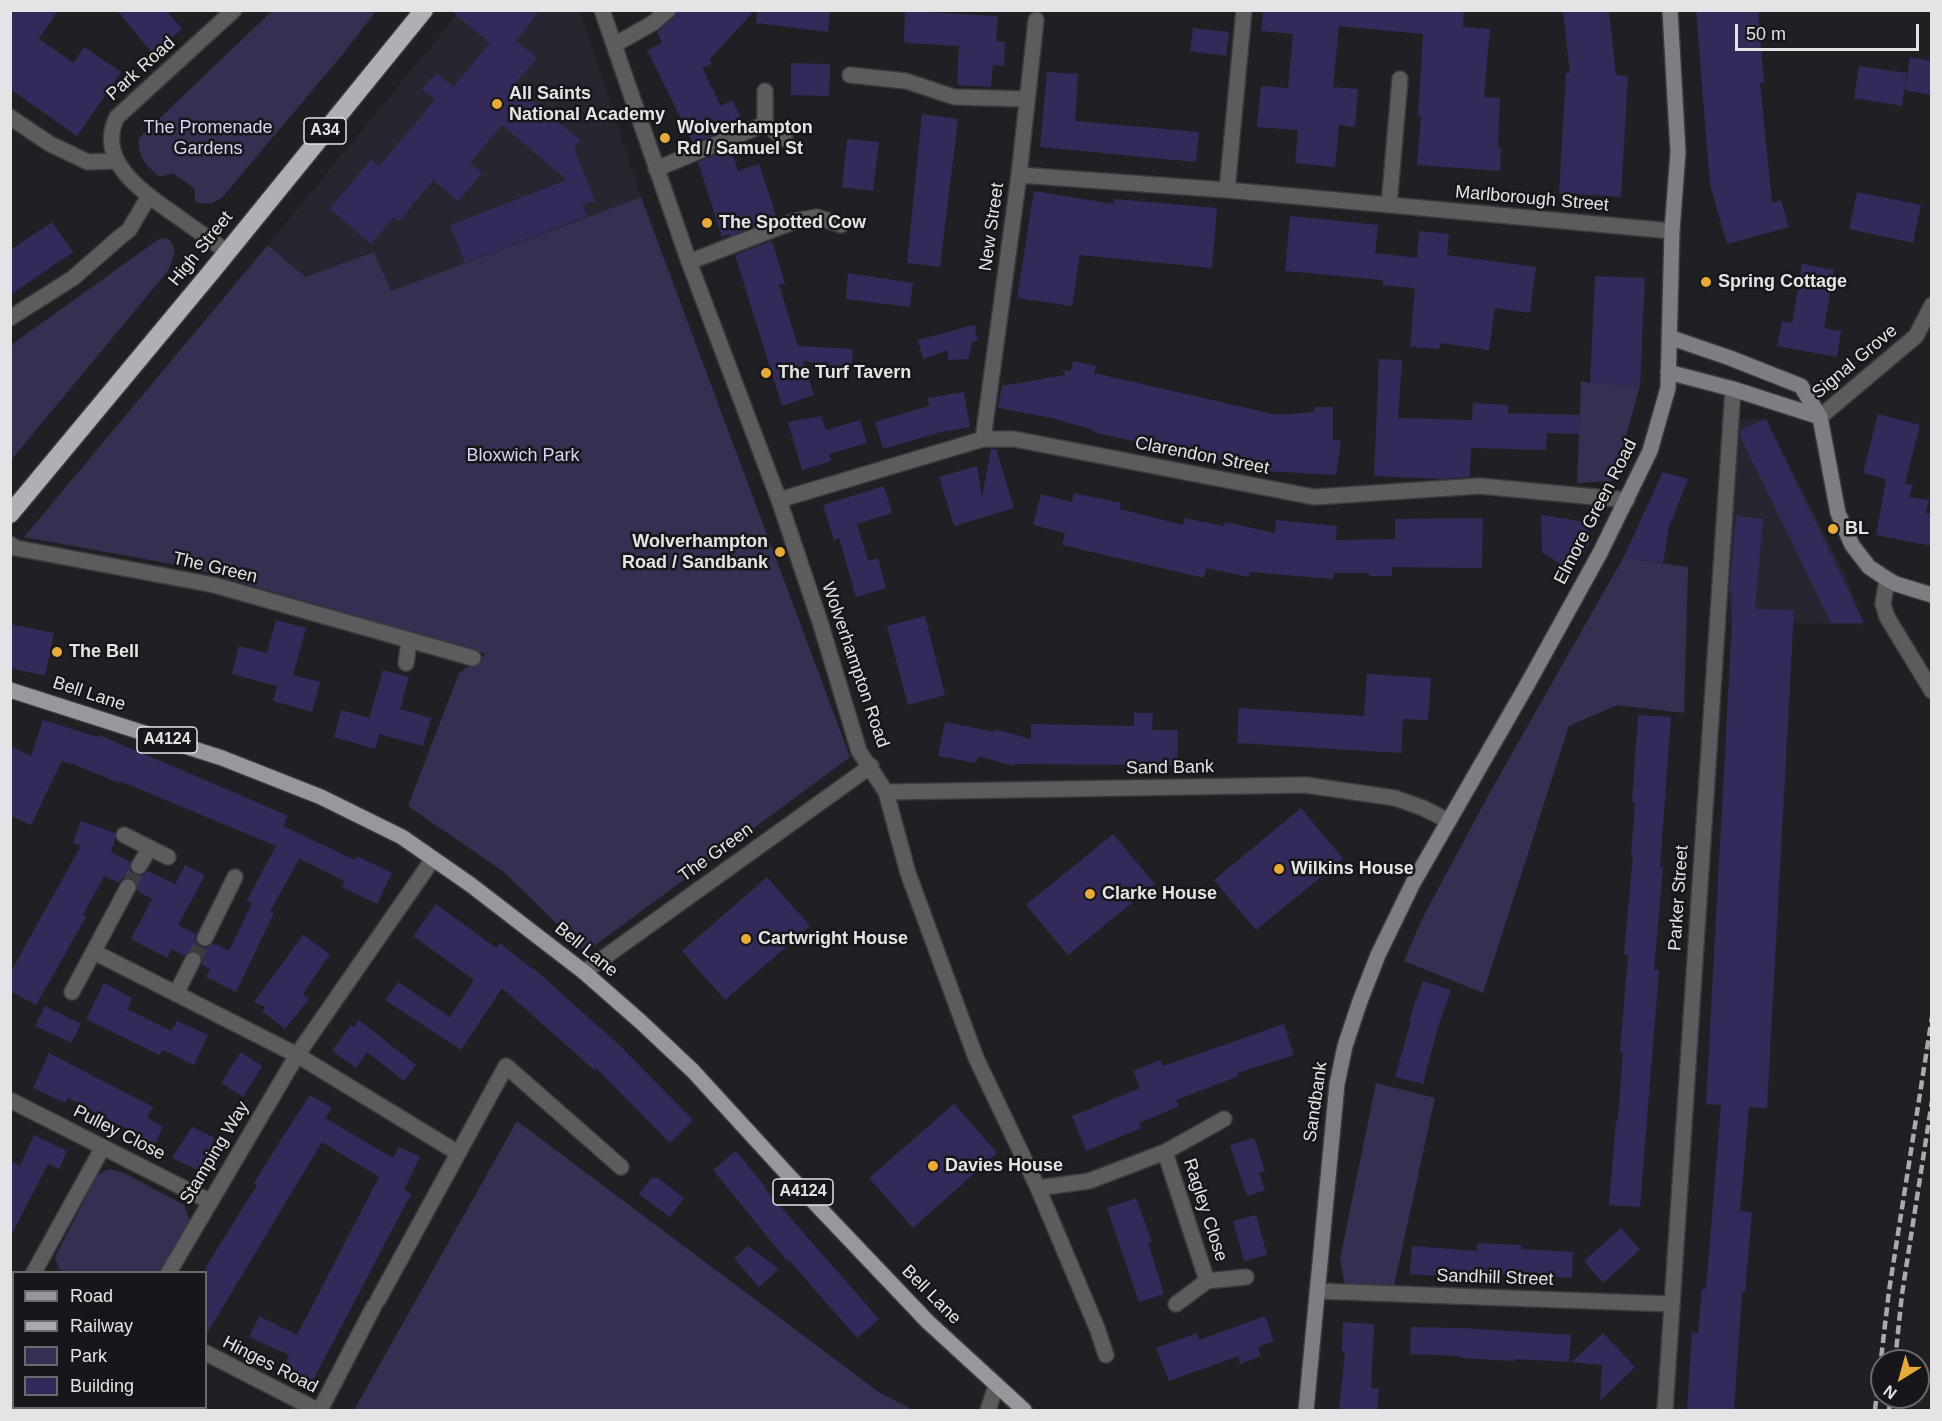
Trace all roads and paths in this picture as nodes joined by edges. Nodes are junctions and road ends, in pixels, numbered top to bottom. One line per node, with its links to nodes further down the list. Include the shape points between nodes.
1 (234, 10): 16 (street, Park Road, via 117,117 112,141)
2 (424, 10): 24 (highway, High Street / A34)
3 (602, 10): 8 (street, Wolverhampton Road)
4 (668, 10): 8 (street)
5 (1244, 10): 19 (street)
6 (1670, 10): 23 (main road, Elmore Green Road, via 1678,152)
7 (1036, 20): 12 (street, New Street)
8 (614, 45): 17 (street, Wolverhampton Road)
9 (850, 75): 12 (street, via 906,81 954,97)
10 (1401, 78): 21 (street)
11 (765, 91): 14 (street)
12 (1026, 99): 18 (street, New Street)
13 (10, 117): 16 (street, via 50,144 88,162)
14 (765, 124): 15 (street); 17 (street)
15 (785, 139)
16 (117, 161): 20 (street, via 129,179)
17 (656, 169): 25 (street, Wolverhampton Road)
18 (1019, 176): 19 (street, Marlborough Street); 32 (street, New Street)
19 (1227, 190): 21 (street, Marlborough Street)
20 (149, 196): 24 (street); 27 (street, via 129,230 73,278)
21 (1389, 205): 23 (street, Marlborough Street)
22 (841, 225): 25 (street, via 817,217 795,221)
23 (1672, 231): 28 (main road, Elmore Green Road)
24 (226, 252): 35 (highway, High Street / A34)
25 (689, 262): 33 (street, Wolverhampton Road)
26 (1932, 305): 31 (street, Signal Grove, via 1916,336)
27 (10, 318)
28 (1669, 337): 29 (main road, Elmore Green Road); 31 (main road, via 1801,386)
29 (1668, 372): 30 (main road); 34 (main road, Elmore Green Road, via 1668,388 1650,451)
30 (1733, 389): 31 (main road); 75 (street, Parker Street)
31 (1820, 417): 37 (main road, via 1838,513 1852,545 1869,567)
32 (983, 439): 33 (street, Clarendon Street); 34 (street, Clarendon Street, via 1014,439 1314,497 1480,486)
33 (779, 500): 44 (street, Wolverhampton Road, via 859,751)
34 (1627, 500): 46 (main road, Elmore Green Road)
35 (10, 514)
36 (10, 544): 39 (street, The Green, via 214,585)
37 (1887, 579): 38 (main road); 43 (street, via 1883,604 1887,617)
38 (1932, 595)
39 (409, 641): 40 (street, The Green); 41 (street)
40 (473, 658)
41 (406, 663)
42 (10, 690): 50 (main road, Bell Lane / A4124, via 222,758 321,797 402,837)
43 (1932, 691)
44 (871, 766): 45 (street, Wolverhampton Road); 57 (street, The Green)
45 (886, 792): 46 (street, Sand Bank, via 1306,785 1395,798); 67 (street, Wolverhampton Road, via 908,873 976,1058)
46 (1449, 821): 73 (main road, Sandbank, via 1378,954 1345,1046 1335,1094)
47 (124, 835): 48 (street)
48 (150, 848): 49 (street); 51 (street)
49 (168, 857)
50 (433, 859): 57 (main road, Bell Lane / A4124); 60 (street, Stamping Way)
51 (139, 866)
52 (235, 877): 54 (street)
53 (128, 887): 55 (street)
54 (205, 938)
55 (94, 952): 58 (street); 59 (street)
56 (193, 960): 59 (street)
57 (584, 972): 78 (main road, Bell Lane / A4124, via 693,1071 928,1322)
58 (72, 992)
59 (176, 994): 60 (street)
60 (297, 1055): 65 (street); 68 (street, Stamping Way)
61 (10, 1100): 63 (street, Pulley Close)
62 (1224, 1119): 64 (street, Ragley Close)
63 (104, 1147): 68 (street, Pulley Close); 69 (street)
64 (1165, 1152): 67 (street, Ragley Close, via 1089,1181); 72 (street, Ragley Close)
65 (458, 1153): 66 (street, via 506,1066); 79 (street, Hinges Road)
66 (621, 1167)
67 (1038, 1188): 77 (street, Wolverhampton Road)
68 (209, 1201): 70 (street, Stamping Way)
69 (36, 1271)
70 (170, 1271)
71 (1246, 1277): 72 (street, Ragley Close)
72 (1207, 1281): 74 (street, Ragley Close)
73 (1317, 1291): 75 (street, Sandhill Street); 82 (main road, Sandbank)
74 (1176, 1304)
75 (1672, 1304): 83 (street, Parker Street)
76 (207, 1354): 79 (street, Hinges Road)
77 (1106, 1354)
78 (996, 1386): 80 (street); 81 (main road, Bell Lane / A4124)
79 (318, 1410)
80 (988, 1410)
81 (1024, 1410)
82 (1306, 1410)
83 (1665, 1410)

